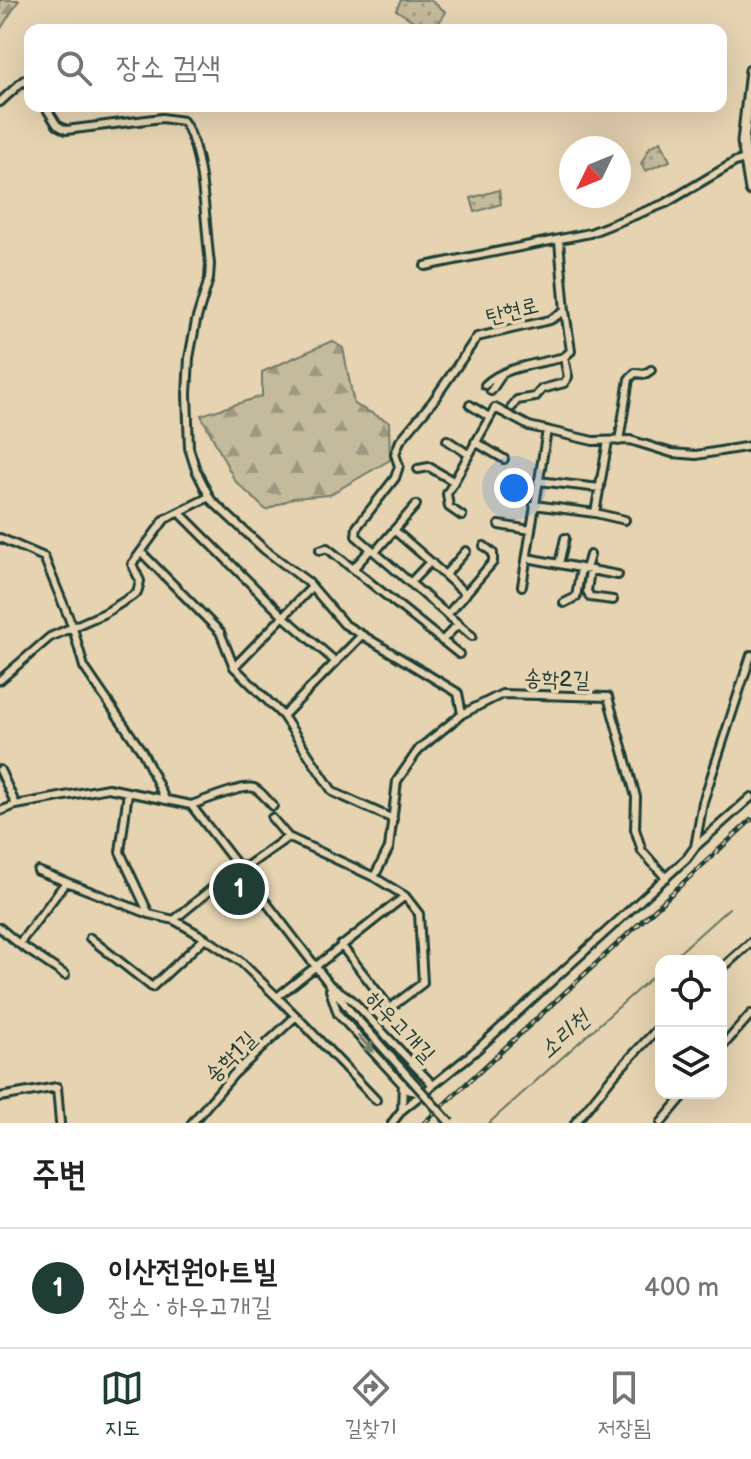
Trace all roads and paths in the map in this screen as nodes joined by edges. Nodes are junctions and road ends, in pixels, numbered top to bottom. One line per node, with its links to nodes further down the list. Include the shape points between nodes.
1 (751, 70): 5 (main road)
2 (24, 80): 3 (street)
3 (0, 102)
4 (49, 112): 28 (street, via 66,130 162,118 183,121 191,131 210,264 189,358 189,448)
5 (745, 159): 6 (main road); 7 (street, via 666,203)
6 (751, 190)
7 (559, 241): 8 (street); 9 (street, 탄현로)
8 (425, 266)
9 (565, 311): 10 (street, via 571,351); 42 (street, 탄현로, via 550,320 477,337 400,441 395,478 357,527 356,536)
10 (564, 357): 12 (street, via 492,377); 14 (street, via 564,383 517,400)
11 (651, 370): 19 (street, via 629,379)
12 (488, 388)
13 (470, 405): 15 (street)
14 (512, 407)
15 (489, 417): 16 (street, via 495,408); 20 (street)
16 (547, 430): 18 (street); 26 (street)
17 (447, 440): 22 (street)
18 (608, 441): 19 (street); 27 (street)
19 (619, 441): 21 (street, via 696,455)
20 (475, 442): 22 (street); 23 (street)
21 (751, 446)
22 (468, 454): 25 (street)
23 (504, 459)
24 (418, 469): 25 (street, via 429,467)
25 (453, 481): 33 (street, via 449,507)
26 (538, 481): 27 (street); 30 (street)
27 (600, 488): 32 (street)
28 (209, 497): 31 (street); 55 (street)
29 (416, 505): 36 (street)
30 (534, 505): 32 (street); 37 (street)
31 (179, 512): 44 (street, via 165,519); 60 (street)
32 (595, 513): 34 (street)
33 (462, 516)
34 (625, 520)
35 (499, 525): 37 (street)
36 (394, 530): 42 (street); 47 (street)
37 (531, 530): 46 (street)
38 (0, 538): 62 (street, via 44,557)
39 (565, 538): 48 (street)
40 (484, 546): 56 (street, via 493,553 493,562)
41 (320, 550): 49 (street, via 327,548)
42 (373, 551): 49 (street); 53 (street)
43 (466, 551): 51 (street)
44 (141, 552): 62 (street, via 132,564 140,581 137,593); 69 (street, via 220,632)
45 (590, 555): 50 (street)
46 (527, 558): 48 (street); 54 (street)
47 (432, 563): 51 (street); 53 (street)
48 (559, 564): 50 (street)
49 (353, 569): 65 (street)
50 (586, 569): 52 (street); 57 (street, via 590,597); 58 (street, via 576,597)
51 (445, 575): 56 (street)
52 (618, 575)
53 (410, 583): 59 (street)
54 (522, 586)
55 (312, 587): 60 (street); 63 (street, via 334,615)
56 (466, 594): 59 (street)
57 (613, 600)
58 (564, 603)
59 (447, 615): 61 (street)
60 (283, 616): 68 (street); 69 (street)
61 (458, 624): 64 (street); 65 (street)
62 (73, 628): 70 (street, via 50,637); 76 (street, via 84,667 143,753)
63 (361, 636): 68 (street); 71 (street, via 458,693)
64 (472, 636)
65 (442, 641): 66 (street)
66 (459, 654)
67 (751, 655): 84 (street, via 703,802)
68 (336, 662): 72 (street)
69 (234, 667): 72 (street)
70 (0, 680)
71 (462, 714): 82 (street, 송학2길, via 419,749 397,781); 88 (street, 송학2길, via 502,694 608,697 636,797 638,840)
72 (283, 716): 82 (street, via 333,792)
73 (0, 770): 77 (street)
74 (128, 792): 76 (street); 77 (street, via 108,788); 91 (street, via 120,852)
75 (751, 797): 84 (street)
76 (166, 799): 78 (street)
77 (16, 805): 80 (street)
78 (191, 805): 79 (street, via 253,787); 85 (street, 하우고개길)
79 (273, 806)
80 (0, 811)
81 (272, 818): 83 (street)
82 (393, 819): 87 (street, 송학2길, via 389,848)
83 (288, 837): 85 (street); 87 (street)
84 (695, 847): 88 (street)
85 (241, 867): 92 (street); 101 (street, 하우고개길)
86 (38, 871): 89 (street)
87 (374, 877): 90 (street)
88 (666, 878): 110 (street)
89 (66, 882): 91 (street); 96 (street)
90 (405, 896): 97 (street); 97 (street, via 419,914 423,983 390,1008)
91 (149, 914): 92 (street)
92 (174, 920): 95 (street)
93 (0, 928): 96 (street)
94 (90, 938): 95 (street, via 152,987)
95 (205, 938): 104 (street, via 240,961)
96 (19, 944): 102 (street)
97 (341, 945): 101 (street)
98 (748, 945): 99 (street); 100 (street)
99 (751, 955)
100 (727, 964)
101 (314, 967): 103 (street, 하우고개길); 104 (street)
102 (65, 975)
103 (327, 983): 109 (street, 하우고개길, one-way to 109, via 338,1014); 110 (street, 하우고개길, via 352,1000); 119 (street, 하우고개길, bridge)
104 (277, 997): 106 (street)
105 (751, 1014): 108 (street)
106 (296, 1016): 114 (street); 117 (street, 송학1길, via 234,1074)
107 (659, 1027): 120 (street)
108 (727, 1041)
109 (403, 1083): 111 (street, 하우고개길); 115 (street)
110 (432, 1084): 111 (street, 하우고개길)
111 (420, 1093): 115 (street)
112 (0, 1097): 116 (street, via 57,1087)
113 (681, 1099): 121 (street)
114 (376, 1100)
115 (402, 1110): 118 (street)
116 (60, 1123)
117 (192, 1123)
118 (392, 1123)
119 (450, 1123)
120 (575, 1123)
121 (661, 1123)

